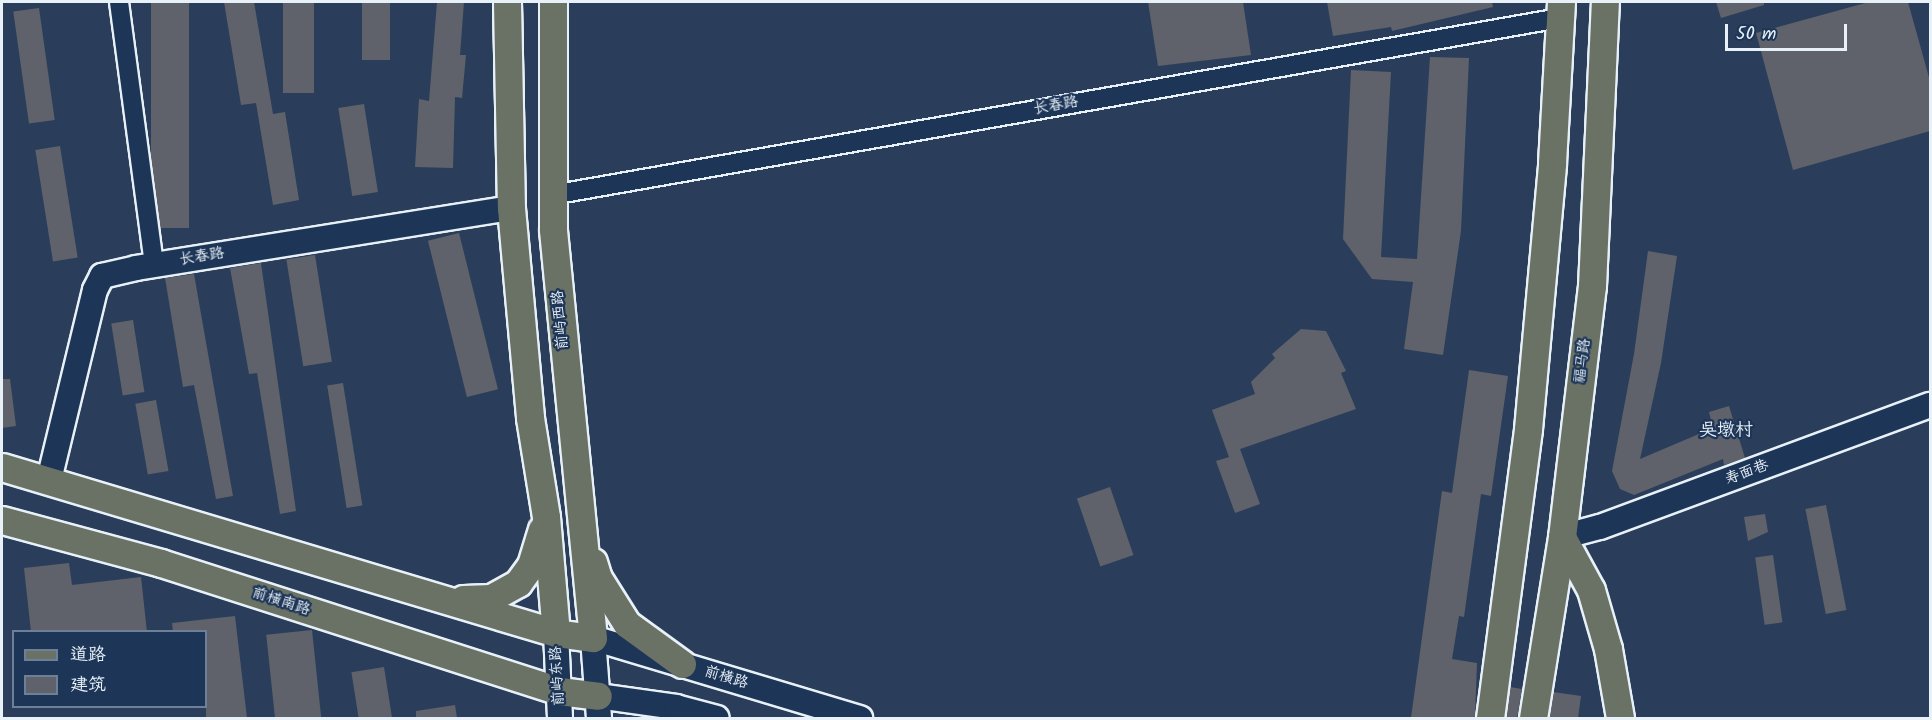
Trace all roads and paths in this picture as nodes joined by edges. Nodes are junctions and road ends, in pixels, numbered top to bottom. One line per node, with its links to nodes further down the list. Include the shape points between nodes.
1 (119, 2): 8 (street)
2 (507, 2): 7 (main road)
3 (553, 2): 6 (main road, 前屿西路)
4 (1605, 2): 15 (main road, 福马路, via 1592,286)
5 (1560, 10): 6 (street, 长春路); 25 (main road, via 1552,163 1528,429)
6 (552, 195): 11 (main road, 前屿西路)
7 (511, 208): 8 (street, 长春路); 13 (main road, via 530,418)
8 (154, 265): 12 (street, 长春路, via 109,273 98,282)
9 (1930, 405): 15 (street, 寿面巷, via 1600,527)
10 (2, 467): 12 (main road)
11 (574, 467): 18 (main road, 前屿西路); 19 (main road, via 598,578 627,624)
12 (49, 480): 16 (main road)
13 (546, 518): 16 (main road, via 531,565 509,590 491,598); 17 (main road)
14 (2, 520): 20 (main road, 前横南路, via 161,563)
15 (1562, 537): 26 (main road, 福马路); 27 (main road, via 1591,590 1608,649)
16 (444, 598): 17 (main road)
17 (556, 633): 18 (main road); 20 (street, 前屿东路)
18 (593, 638): 19 (street, 前横路); 21 (street)
19 (682, 664): 24 (street, 前横路)
20 (559, 690): 21 (main road, 前横南路); 22 (street, 前屿东路)
21 (598, 707): 23 (street, via 676,706)
22 (560, 718)
23 (717, 718)
24 (860, 718)
25 (1490, 718)
26 (1533, 718)
27 (1620, 718)

